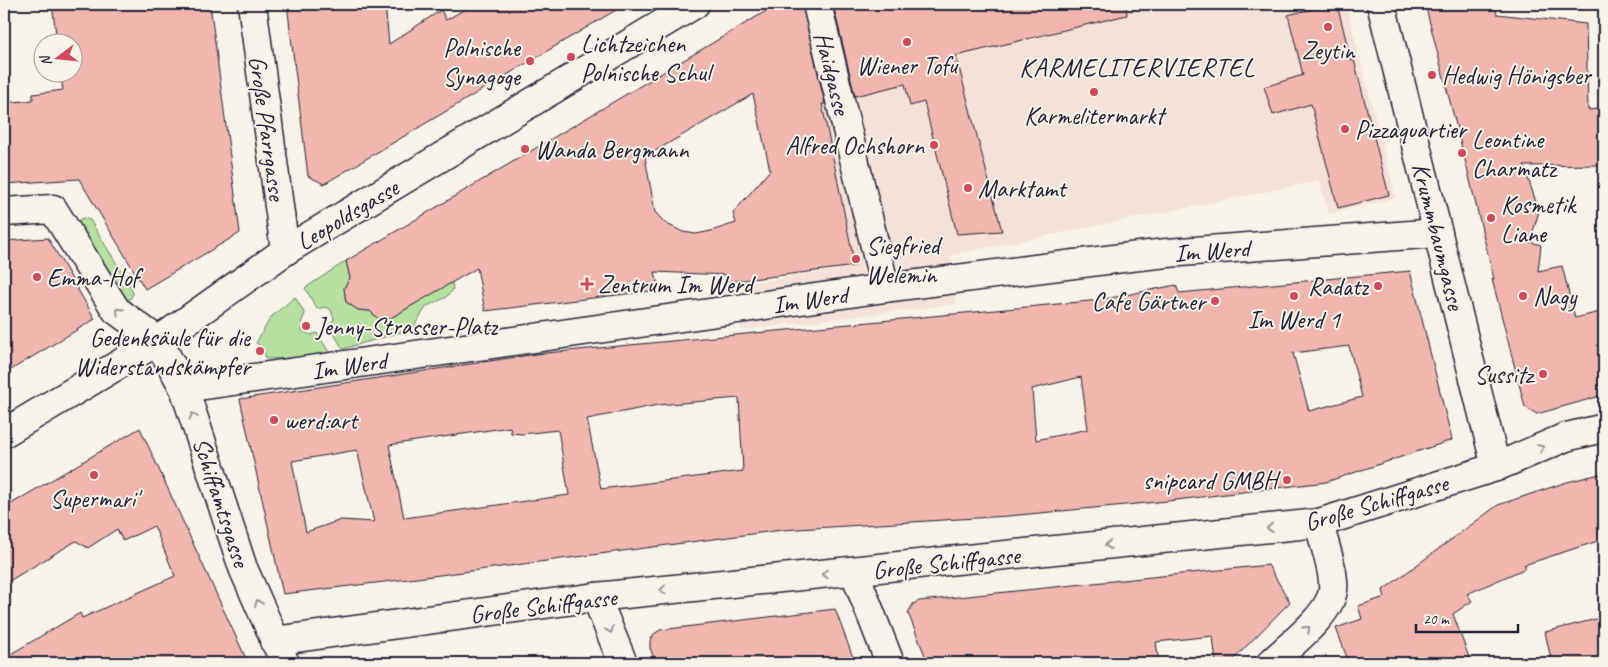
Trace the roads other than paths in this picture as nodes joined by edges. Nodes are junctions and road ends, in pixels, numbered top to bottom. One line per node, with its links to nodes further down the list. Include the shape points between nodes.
1 (252, 4): 7 (street, Große Pfarrgasse)
2 (695, 4): 7 (street, Leopoldsgasse)
3 (817, 4): 8 (street, Haidgasse)
4 (1382, 4): 6 (street, Krummbaumgasse)
5 (4, 212): 9 (street, one-way to 5, via 116,310 53,209)
6 (1438, 233): 8 (street, Im Werd, via 1167,253); 13 (street, Krummbaumgasse)
7 (285, 251): 9 (street, Leopoldsgasse)
8 (885, 288): 10 (street, Im Werd)
9 (158, 341): 10 (street, Schiffamtsgasse); 12 (street, Leopoldsgasse)
10 (184, 388): 17 (street, Schiffamtsgasse, one-way to 10, via 243,568)
11 (1604, 428): 13 (street, Große Schiffgasse, one-way to 11, via 1566,437)
12 (4, 433)
13 (1496, 467): 14 (street, Große Schiffgasse)
14 (1318, 523): 15 (street, Große Schiffgasse, one-way to 15); 20 (street, one-way to 14, via 1315,621 1333,591)
15 (854, 571): 16 (street, Große Schiffgasse, one-way to 16); 19 (street)
16 (596, 597): 17 (street, Große Schiffgasse); 18 (street, one-way to 18)
17 (280, 652)
18 (623, 663)
19 (890, 663)
20 (1271, 663)

